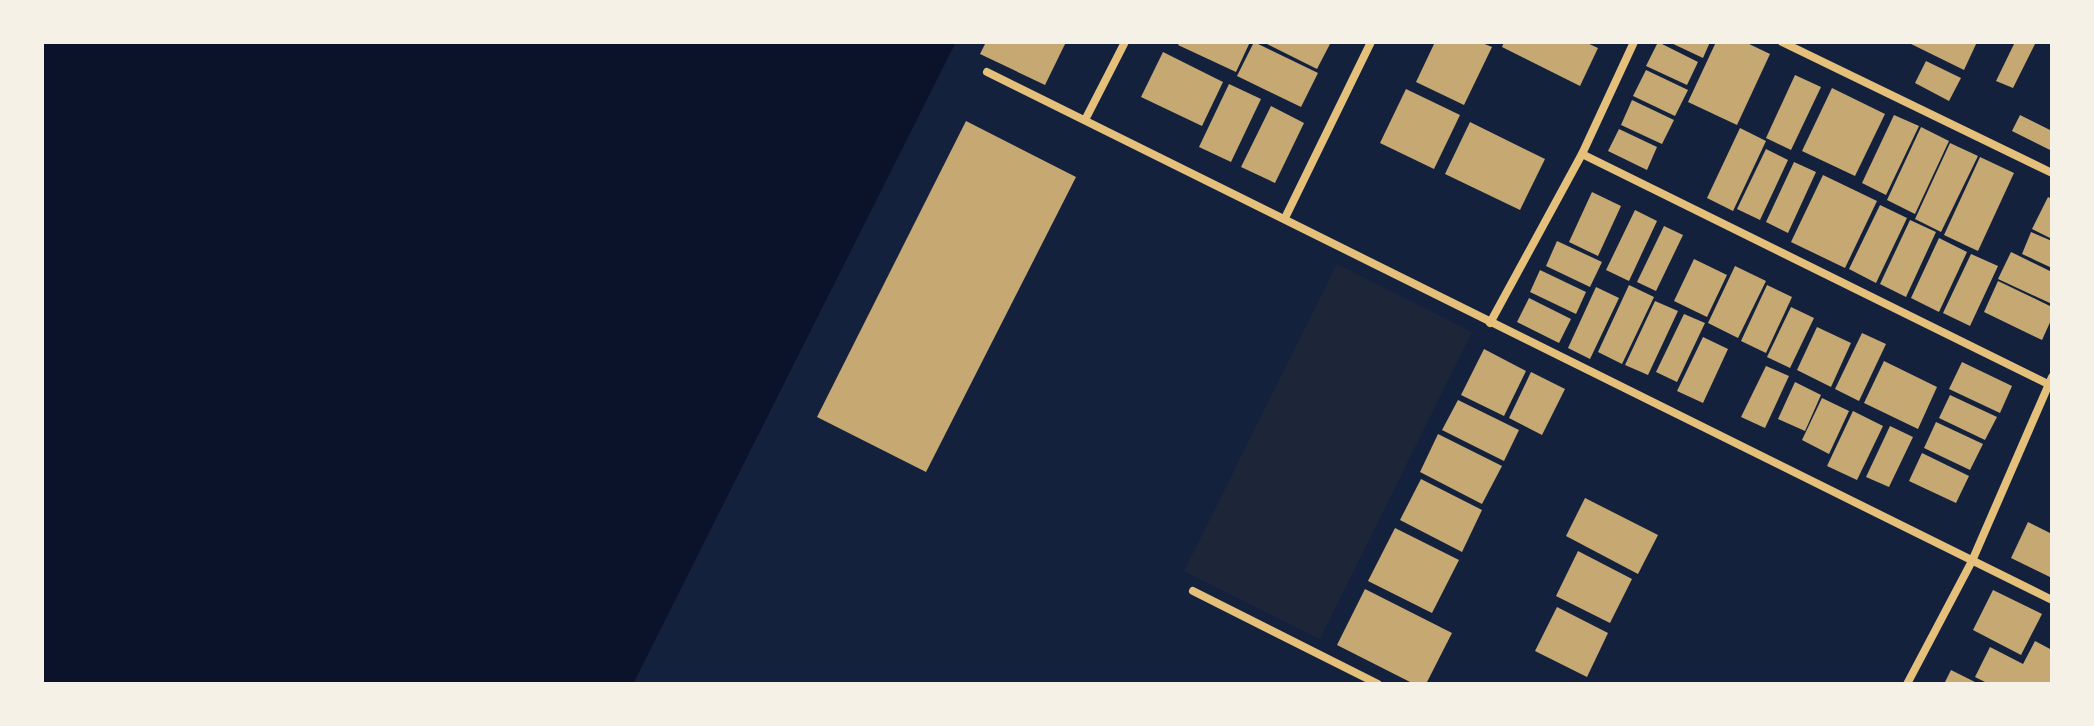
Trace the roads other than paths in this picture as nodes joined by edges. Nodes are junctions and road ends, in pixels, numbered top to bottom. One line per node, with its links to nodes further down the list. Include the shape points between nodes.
1 (1125, 42): 6 (street)
2 (1371, 42): 9 (street)
3 (1634, 42): 7 (street)
4 (1782, 42): 8 (street)
5 (987, 72): 6 (street)
6 (1085, 120): 9 (street)
7 (1582, 154): 10 (street); 11 (street)
8 (2052, 173)
9 (1285, 218): 10 (street)
10 (1490, 323): 12 (street)
11 (2050, 380): 12 (street)
12 (1972, 561): 14 (street); 16 (street)
13 (1193, 591): 15 (street)
14 (2052, 600)
15 (1378, 684)
16 (1907, 684)

